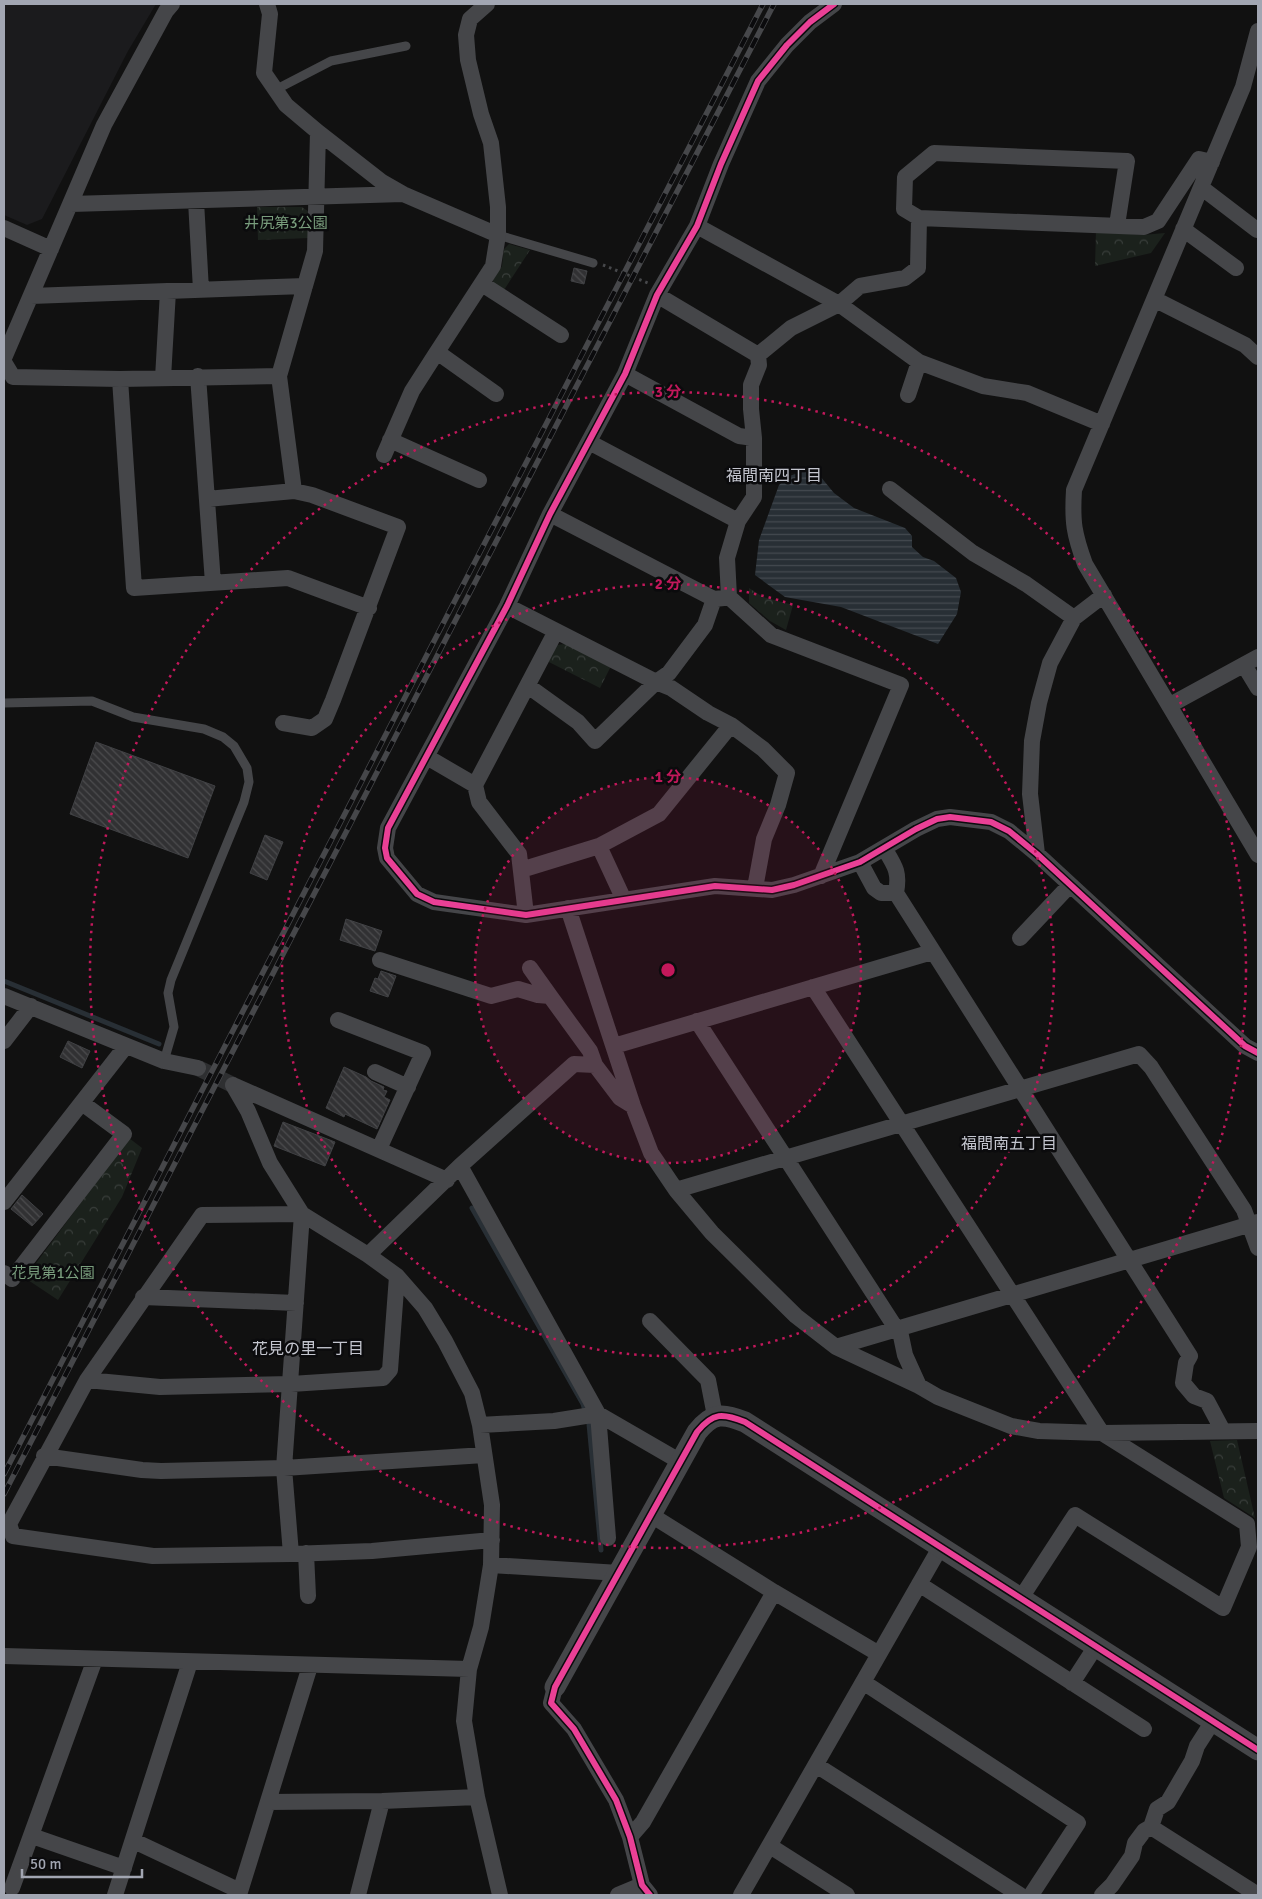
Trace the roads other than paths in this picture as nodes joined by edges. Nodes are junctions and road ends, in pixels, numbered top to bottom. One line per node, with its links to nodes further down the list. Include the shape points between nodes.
1 (172, 4): 14 (street, via 104,125)
2 (267, 4): 7 (street, via 270,14 264,73)
3 (487, 4): 21 (street, via 470,19 466,35 480,114 492,144)
4 (834, 4): 17 (street, via 787,45 758,82)
5 (1258, 38): 9 (street, via 1243,87)
6 (406, 46): 7 (lane, via 331,61)
7 (275, 90): 8 (street, via 286,105)
8 (318, 132): 11 (street, via 382,182); 12 (street)
9 (1212, 162): 10 (street); 16 (street, via 1199,159 1158,221 1144,227)
10 (1202, 188): 19 (street); 20 (street)
11 (403, 194): 12 (street); 21 (street)
12 (316, 197): 13 (street); 26 (street, via 315,251)
13 (196, 201): 14 (street); 27 (street)
14 (71, 204): 22 (street)
15 (919, 218): 16 (street); 16 (street, via 904,209 905,178 934,153 1127,161); 32 (street, via 918,268 905,278 860,286)
16 (1117, 225)
17 (696, 226): 29 (street); 32 (street)
18 (4, 228): 22 (street)
19 (1183, 229): 24 (street); 31 (street)
20 (1257, 230)
21 (498, 235): 23 (lane); 25 (street, via 493,266)
22 (51, 249): 30 (street)
23 (593, 263)
24 (1236, 268)
25 (482, 284): 34 (street); 35 (street)
26 (305, 286): 27 (street); 43 (street)
27 (201, 290): 28 (street)
28 (168, 291): 30 (street); 44 (street)
29 (657, 295): 36 (street); 41 (street)
30 (31, 296): 33 (street)
31 (1154, 299): 37 (street, via 1245,345); 48 (street)
32 (839, 304): 36 (street, via 792,328); 40 (street)
33 (10, 325): 38 (street)
34 (561, 335)
35 (438, 352): 46 (street); 51 (street, via 412,391 387,447)
36 (758, 355): 49 (street, via 759,365 751,385)
37 (1258, 357)
38 (4, 358)
39 (4, 362): 45 (street, via 13,377)
40 (919, 362): 47 (street); 48 (street, via 983,386 1027,393)
41 (625, 374): 49 (street, via 739,436); 50 (street)
42 (198, 376): 43 (street); 44 (street); 54 (street)
43 (279, 376): 53 (street)
44 (163, 378): 45 (street)
45 (120, 379): 57 (street, via 134,588)
46 (496, 394)
47 (908, 395)
48 (1102, 424): 58 (street, via 1074,490 1072,519 1084,564)
49 (754, 438): 56 (street, via 754,497)
50 (589, 442): 55 (street); 56 (street)
51 (479, 480)
52 (890, 489): 62 (street, via 973,553 1026,584)
53 (294, 491): 54 (street); 61 (street, via 398,527)
54 (207, 499): 57 (street)
55 (550, 514): 59 (street); 60 (street)
56 (738, 521): 59 (street, via 727,558)
57 (213, 583): 61 (street, via 288,578)
58 (1104, 595): 62 (street); 69 (street)
59 (722, 598): 65 (street, via 669,673); 80 (street, via 771,635 901,686)
60 (507, 606): 63 (street); 72 (street)
61 (369, 608): 70 (street, via 325,719 312,728)
62 (1074, 618): 76 (street, via 1050,663 1032,740 1030,794)
63 (556, 631): 65 (street); 66 (street)
64 (1251, 661): 67 (street); 69 (street)
65 (656, 682): 66 (street, via 595,741 578,722); 71 (street)
66 (528, 686): 73 (street)
67 (1258, 688)
68 (4, 703): 101 (lane, via 92,701 134,717 204,730 223,737 234,746 247,768 249,782 244,802 171,980 168,993 174,1027)
69 (1170, 705): 77 (street)
70 (283, 724)
71 (731, 725): 74 (street, via 659,814); 82 (street, via 763,749 787,774 764,839)
72 (427, 757): 73 (street); 86 (street, via 388,828 387,858 418,894 434,902)
73 (476, 785): 79 (street, via 479,802 519,854)
74 (599, 846): 79 (street); 84 (street)
75 (884, 848): 76 (street, via 937,819 950,817 992,822 1010,831); 78 (street); 83 (street, via 897,872)
76 (1037, 854): 81 (street)
77 (1258, 855)
78 (860, 862): 80 (street); 83 (street, via 874,888 881,893)
79 (521, 870): 86 (street)
80 (821, 876): 82 (street, via 772,890)
81 (1070, 886): 87 (street); 100 (street, via 1245,1046)
82 (755, 888): 84 (street, via 715,886)
83 (896, 893): 88 (street)
84 (624, 900): 85 (street)
85 (568, 908): 86 (street); 99 (street)
86 (526, 915)
87 (1020, 938)
88 (932, 952): 91 (street); 106 (street)
89 (380, 960): 93 (street, via 491,996 518,989)
90 (530, 968): 93 (street)
91 (813, 987): 96 (street); 109 (street)
92 (4, 996): 94 (street)
93 (550, 996): 102 (street, via 590,1051)
94 (31, 1006): 97 (street); 98 (street)
95 (338, 1020): 105 (street, via 423,1053)
96 (697, 1021): 99 (street); 111 (street)
97 (4, 1041)
98 (126, 1046): 101 (street); 107 (street)
99 (614, 1046): 108 (street)
100 (1258, 1053)
101 (164, 1061): 103 (street)
102 (595, 1065): 108 (street, via 620,1098); 112 (street, via 574,1064)
103 (198, 1068)
104 (376, 1072): 105 (street)
105 (408, 1087): 110 (street)
106 (1020, 1089): 109 (street); 117 (street, via 1139,1054 1151,1067); 120 (street)
107 (82, 1102): 115 (street); 121 (street, via 124,1134 12,1279)
108 (632, 1106): 114 (street, via 651,1153)
109 (902, 1124): 111 (street); 123 (street)
110 (379, 1149): 113 (street); 116 (street, via 233,1085 270,1163)
111 (785, 1159): 114 (street); 127 (street)
112 (460, 1166): 113 (street); 132 (street)
113 (447, 1180): 119 (street)
114 (676, 1190): 128 (street, via 712,1233 796,1316)
115 (4, 1202)
116 (302, 1214): 119 (street); 124 (street, via 202,1215); 125 (street)
117 (1254, 1223): 118 (street); 120 (street)
118 (1258, 1248)
119 (368, 1255): 122 (street)
120 (1130, 1259): 123 (street); 135 (street, via 1190,1356 1183,1383 1194,1396 1207,1402)
121 (4, 1273)
122 (398, 1276): 130 (street, via 390,1370 383,1378); 134 (street, via 425,1308 445,1341 472,1393)
123 (1012, 1294): 127 (street); 137 (street)
124 (143, 1297): 125 (street); 129 (street)
125 (296, 1303): 130 (street)
126 (650, 1321): 133 (street, via 708,1380)
127 (896, 1329): 128 (street); 131 (street)
128 (836, 1347): 131 (street)
129 (87, 1380): 130 (street, via 160,1387); 138 (street)
130 (290, 1384): 141 (street)
131 (919, 1386): 137 (street, via 938,1397 1011,1426 1039,1431)
132 (598, 1414): 134 (street, via 554,1421); 140 (street); 143 (street)
133 (715, 1416): 140 (street, via 706,1421); 145 (street, via 730,1416 745,1422)
134 (480, 1425): 139 (street)
135 (1223, 1431): 136 (street); 137 (street)
136 (1258, 1431)
137 (1102, 1433): 152 (street, via 1247,1524 1249,1547 1223,1608 1075,1515)
138 (44, 1456): 141 (street, via 151,1470); 146 (street, via 9,1524 13,1536 153,1556)
139 (484, 1456): 141 (street); 144 (street, via 492,1505)
140 (681, 1462): 142 (street)
141 (284, 1468): 146 (street)
142 (651, 1514): 148 (street); 150 (street)
143 (608, 1538)
144 (492, 1540): 146 (street); 147 (street)
145 (941, 1546): 149 (street); 152 (street)
146 (298, 1554): 151 (street)
147 (491, 1565): 148 (street); 159 (street, via 481,1627)
148 (619, 1573): 162 (street)
149 (919, 1584): 154 (street); 161 (street)
150 (774, 1592): 154 (street); 172 (street, via 643,1822)
151 (308, 1596)
152 (1021, 1598): 153 (street)
153 (1096, 1646): 161 (street); 163 (street)
154 (879, 1654): 160 (street)
155 (4, 1656): 156 (street)
156 (95, 1660): 157 (street); 171 (street)
157 (190, 1662): 158 (street); 173 (street)
158 (310, 1666): 159 (street); 169 (street)
159 (469, 1669): 167 (street, via 464,1721)
160 (863, 1682): 166 (street); 186 (street, via 1078,1823)
161 (1072, 1683): 164 (street)
162 (555, 1686): 172 (street, via 551,1703 574,1729 616,1800)
163 (1213, 1721): 165 (street); 170 (street, via 1168,1802 1157,1809)
164 (1144, 1729)
165 (1258, 1750)
166 (816, 1765): 174 (street); 185 (street)
167 (478, 1797): 168 (street); 181 (street)
168 (382, 1801): 169 (street); 180 (street)
169 (268, 1802): 179 (street)
170 (1151, 1827): 187 (street, via 1135,1843 1132,1856); 188 (street)
171 (32, 1836): 175 (street); 176 (street)
172 (630, 1836): 177 (street)
173 (134, 1841): 175 (street); 179 (street)
174 (770, 1846): 183 (street); 184 (street)
175 (124, 1868): 178 (street)
176 (13, 1889)
177 (646, 1890): 182 (street)
178 (119, 1893)
179 (239, 1893)
180 (358, 1895)
181 (500, 1895)
182 (618, 1895)
183 (742, 1895)
184 (847, 1895)
185 (1020, 1895)
186 (1031, 1895)
187 (1102, 1895)
188 (1258, 1895)

